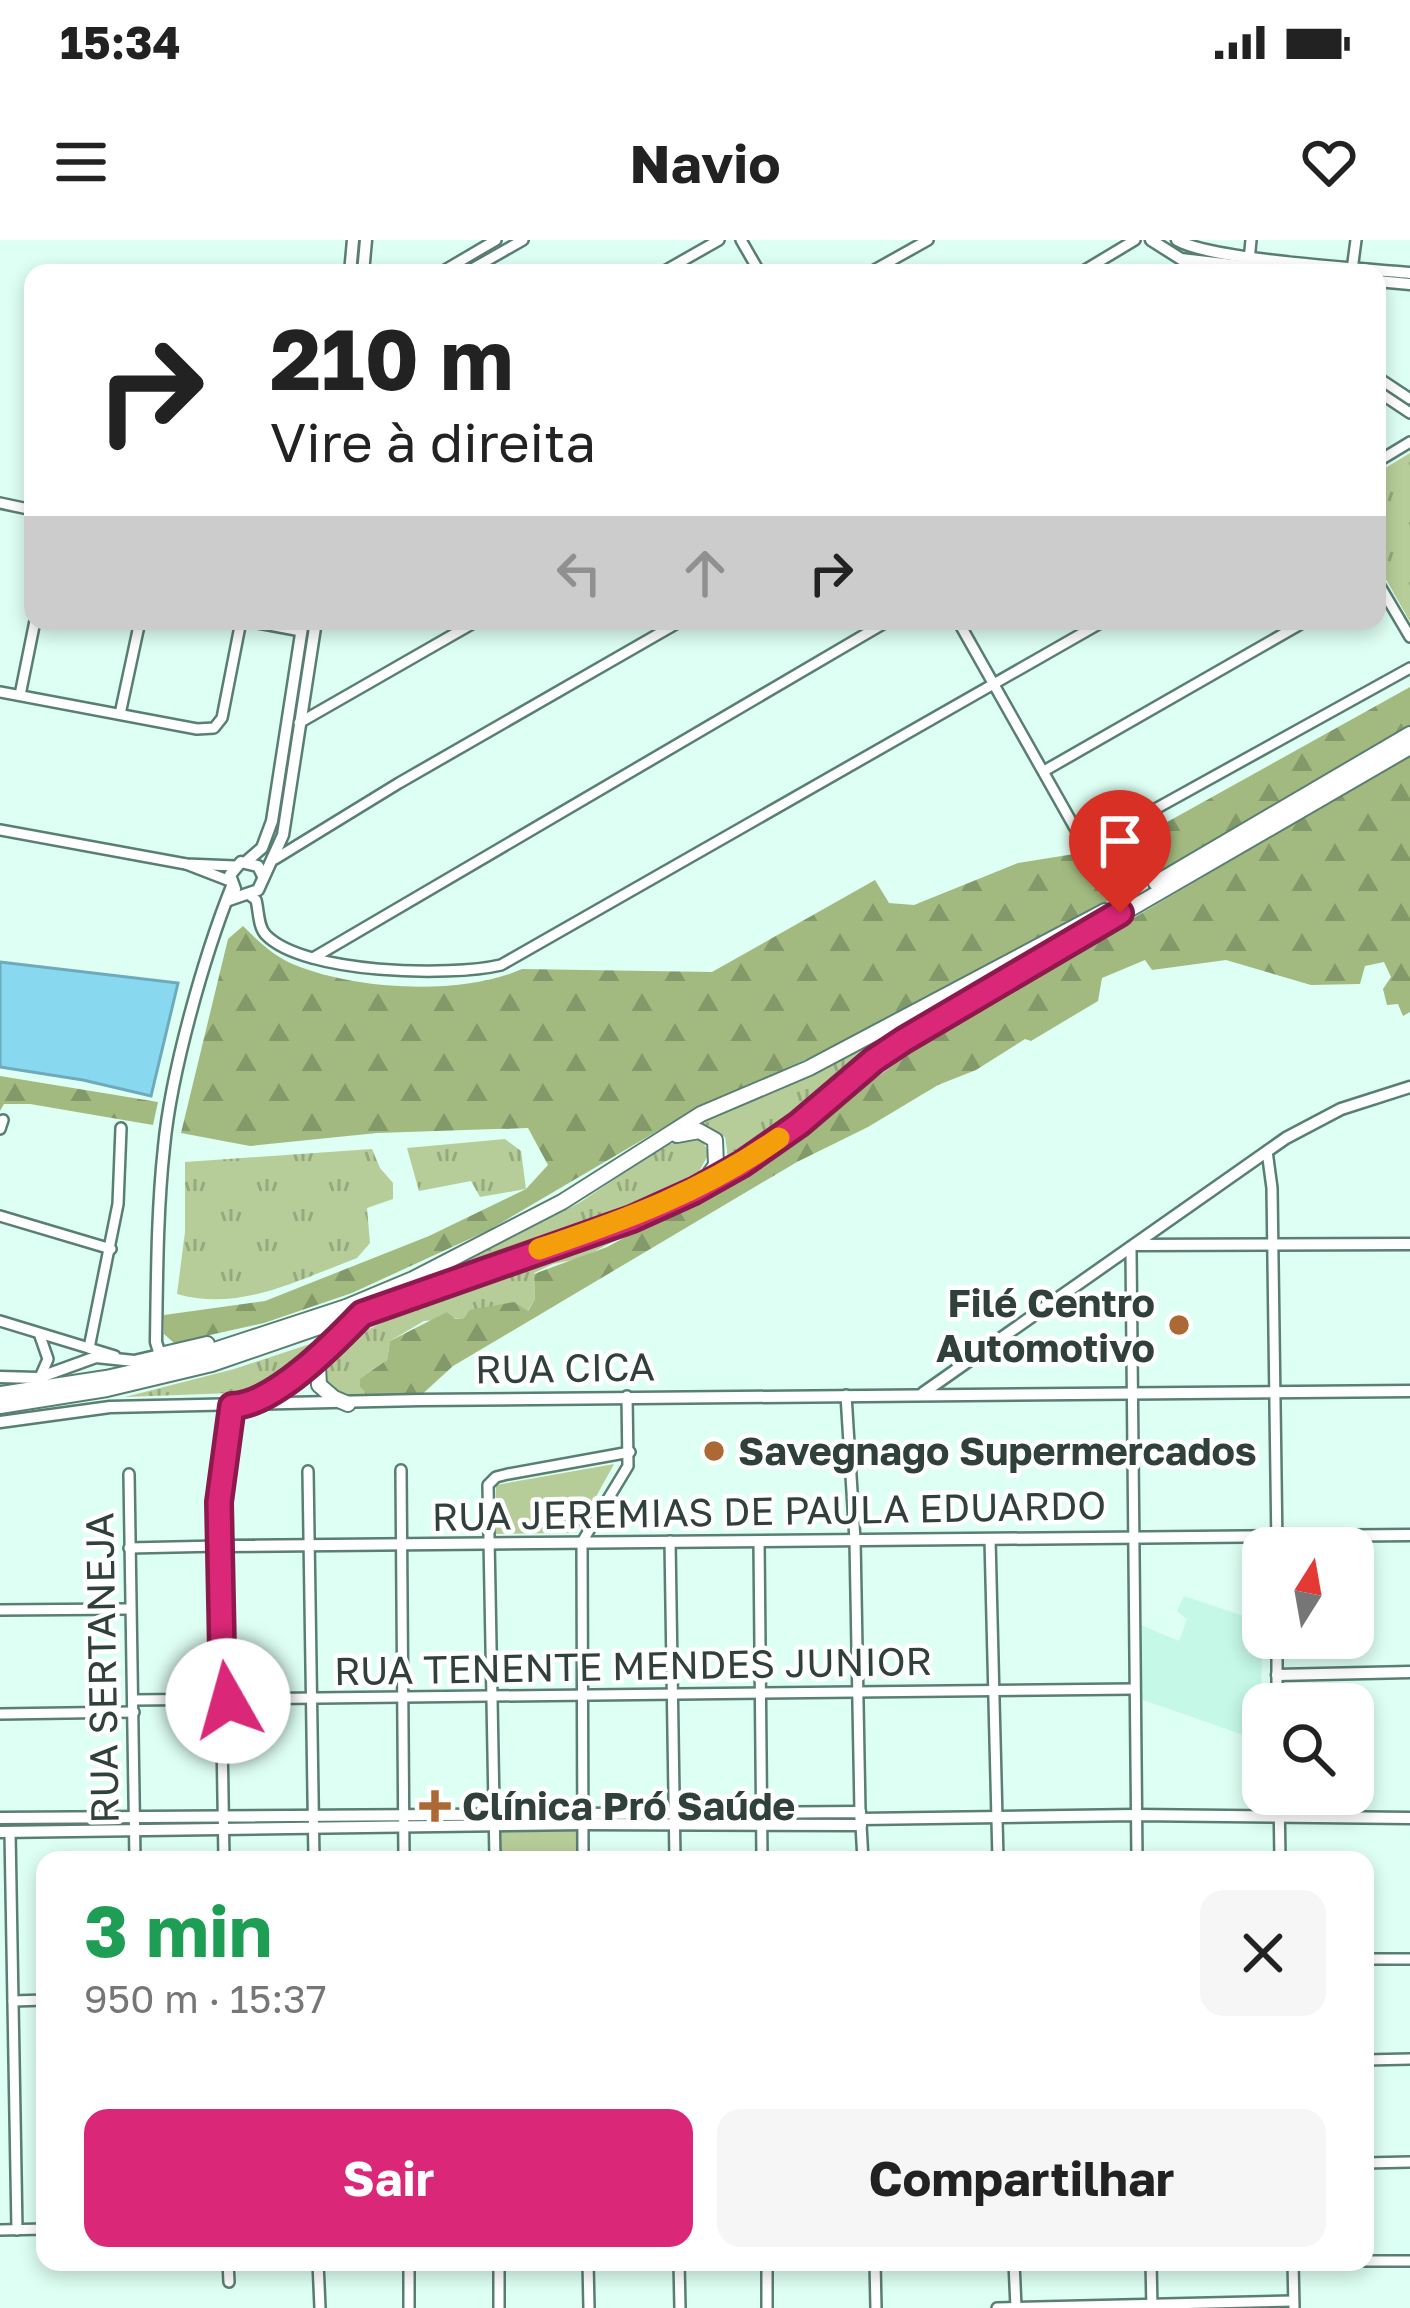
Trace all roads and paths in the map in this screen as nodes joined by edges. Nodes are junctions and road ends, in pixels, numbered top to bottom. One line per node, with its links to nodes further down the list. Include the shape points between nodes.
1 (473, 240): 10 (street)
2 (496, 240): 10 (street)
3 (523, 240): 13 (street)
4 (719, 240): 14 (street)
5 (928, 240): 15 (street)
6 (1135, 240): 16 (street)
7 (1151, 240): 9 (street)
8 (1251, 240): 11 (street)
9 (1182, 248): 11 (street)
10 (471, 254): 12 (street)
11 (1249, 261): 17 (street); 18 (street); 19 (street)
12 (455, 264)
13 (481, 264)
14 (678, 264)
15 (885, 264)
16 (1095, 264)
17 (1221, 264)
18 (1258, 264)
19 (1283, 264)
20 (1386, 596): 32 (street)
21 (33, 630): 36 (street)
22 (138, 630): 37 (street)
23 (242, 630): 37 (street, via 214,728)
24 (301, 630): 44 (street, via 269,831)
25 (314, 630): 38 (street)
26 (461, 630): 38 (street)
27 (666, 630): 43 (street)
28 (873, 630): 49 (street)
29 (963, 630): 34 (street)
30 (1087, 630): 34 (street)
31 (1290, 630): 41 (street)
32 (1410, 637)
33 (1410, 668): 41 (street, via 1092,844 1080,837)
34 (994, 684): 41 (street); 49 (street, via 501,965 418,972)
35 (0, 692): 36 (street)
36 (20, 695): 37 (street)
37 (121, 714)
38 (299, 723): 43 (street)
39 (1410, 734): 52 (main road, via 1141,892)
40 (1410, 747): 54 (main road, via 904,1040 799,1124)
41 (1044, 771)
42 (0, 830): 45 (street)
43 (275, 859): 46 (street)
44 (241, 863): 45 (street); 46 (street, via 258,866); 47 (street)
45 (186, 864): 47 (street)
46 (262, 881): 47 (street); 48 (street)
47 (238, 889): 48 (street, via 256,900); 66 (street, via 226,902 166,1132)
48 (259, 914): 49 (street, via 265,934)
49 (313, 958)
50 (1410, 1087): 53 (street, via 1341,1109)
51 (121, 1127): 59 (street)
52 (653, 1144): 54 (main road, via 693,1131 716,1140 716,1165); 60 (main road, via 562,1202)
53 (1267, 1151): 57 (street); 58 (street)
54 (694, 1191): 61 (main road)
55 (0, 1216): 59 (street)
56 (1410, 1244): 57 (street)
57 (1272, 1245): 58 (street); 71 (street)
58 (1134, 1247): 67 (street); 72 (street)
59 (111, 1249): 65 (street)
60 (384, 1292): 66 (main road); 69 (main road, via 178,1362)
61 (369, 1311): 64 (main road); 79 (main road, via 143,1382)
62 (0, 1322): 63 (street)
63 (40, 1336): 65 (street); 69 (street, via 48,1359)
64 (328, 1347): 78 (main road, via 320,1385); 80 (main road, via 284,1383)
65 (88, 1353): 66 (street); 69 (street)
66 (160, 1355)
67 (965, 1364): 74 (street); 75 (street)
68 (0, 1377): 69 (street)
69 (40, 1384): 73 (main road)
70 (1410, 1391): 71 (street, RUA CICA)
71 (1276, 1392): 72 (street, RUA CICA); 86 (street)
72 (1133, 1393): 75 (street, RUA CICA); 89 (street)
73 (0, 1394)
74 (920, 1394): 75 (street, RUA CICA); 76 (street, RUA CICA)
75 (938, 1394)
76 (846, 1395): 77 (street, RUA CICA); 91 (street)
77 (627, 1396): 78 (street, RUA CICA); 82 (street)
78 (348, 1404): 80 (street, RUA CICA)
79 (0, 1406)
80 (237, 1406): 81 (street, RUA CICA, via 110,1407); 99 (street, via 222,1462)
81 (0, 1422)
82 (630, 1452): 95 (street); 96 (street, via 496,1477 487,1491)
83 (401, 1470): 98 (street)
84 (308, 1471): 97 (street)
85 (129, 1474): 100 (street, RUA SERTANEJA)
86 (1277, 1527)
87 (1410, 1535): 88 (street, RUA JEREMIAS DE PAULA EDUARDO)
88 (1374, 1537)
89 (1132, 1538): 90 (street, RUA JEREMIAS DE PAULA EDUARDO); 94 (street, RUA JEREMIAS DE PAULA EDUARDO); 107 (street)
90 (990, 1539): 91 (street, RUA JEREMIAS DE PAULA EDUARDO); 108 (street)
91 (855, 1540): 93 (street, RUA JEREMIAS DE PAULA EDUARDO); 109 (street)
92 (670, 1541): 93 (street, RUA JEREMIAS DE PAULA EDUARDO); 95 (street, RUA JEREMIAS DE PAULA EDUARDO); 112 (street)
93 (759, 1541): 110 (street)
94 (1242, 1541)
95 (582, 1542): 96 (street, RUA JEREMIAS DE PAULA EDUARDO); 111 (street)
96 (488, 1543): 98 (street, RUA JEREMIAS DE PAULA EDUARDO); 113 (street)
97 (309, 1545): 98 (street, RUA JEREMIAS DE PAULA EDUARDO); 99 (street, RUA JEREMIAS DE PAULA EDUARDO); 116 (street)
98 (400, 1545): 114 (street)
99 (219, 1546): 100 (street, RUA JEREMIAS DE PAULA EDUARDO); 115 (street)
100 (129, 1548): 101 (street, RUA SERTANEJA)
101 (128, 1609): 102 (street); 117 (street, RUA SERTANEJA)
102 (0, 1610)
103 (1277, 1659): 105 (street)
104 (1410, 1672): 105 (street)
105 (1277, 1675): 106 (street)
106 (1277, 1683)
107 (1134, 1689): 108 (street, RUA TENENTE MENDES JUNIOR); 119 (street)
108 (995, 1691): 109 (street, RUA TENENTE MENDES JUNIOR); 122 (street)
109 (856, 1692): 110 (street, RUA TENENTE MENDES JUNIOR); 128 (street)
110 (759, 1694): 112 (street, RUA TENENTE MENDES JUNIOR); 127 (street)
111 (580, 1695): 112 (street, RUA TENENTE MENDES JUNIOR); 113 (street, RUA TENENTE MENDES JUNIOR); 125 (street)
112 (670, 1695): 126 (street)
113 (492, 1698): 114 (street, RUA TENENTE MENDES JUNIOR); 130 (street)
114 (401, 1700): 116 (street, RUA TENENTE MENDES JUNIOR); 133 (street)
115 (223, 1701): 116 (street, RUA TENENTE MENDES JUNIOR); 117 (street, RUA TENENTE MENDES JUNIOR); 131 (street)
116 (311, 1701): 132 (street)
117 (134, 1706): 118 (street, RUA TENENTE MENDES JUNIOR); 121 (street, RUA SERTANEJA)
118 (0, 1714)
119 (1135, 1815): 122 (street); 129 (street); 146 (street)
120 (1279, 1815): 129 (street)
121 (134, 1817): 124 (street); 131 (street); 135 (street, RUA SERTANEJA)
122 (997, 1817): 128 (street); 145 (street)
123 (1410, 1817): 129 (street)
124 (0, 1818)
125 (583, 1819): 126 (street); 130 (street); 141 (street)
126 (674, 1819): 127 (street); 142 (street)
127 (761, 1819): 128 (street); 143 (street)
128 (861, 1819): 144 (street)
129 (1279, 1819): 147 (street)
130 (495, 1820): 133 (street); 140 (street)
131 (224, 1822): 132 (street); 135 (street); 137 (street)
132 (313, 1822): 133 (street); 138 (street)
133 (403, 1822): 139 (street)
134 (5, 1832): 135 (street); 148 (street)
135 (134, 1832): 136 (street, RUA SERTANEJA)
136 (135, 1851)
137 (224, 1851)
138 (314, 1851)
139 (404, 1851)
140 (495, 1851)
141 (584, 1851)
142 (674, 1851)
143 (762, 1851)
144 (862, 1851)
145 (998, 1851)
146 (1137, 1851)
147 (1280, 1851)
148 (6, 1934): 152 (street)
149 (1374, 1959): 150 (street)
150 (1410, 1959)
151 (36, 2000): 152 (street)
152 (14, 2001): 154 (street)
153 (0, 2040): 154 (street)
154 (13, 2041): 161 (street)
155 (1410, 2059): 156 (street)
156 (1374, 2060)
157 (1410, 2162): 158 (street)
158 (1374, 2163)
159 (36, 2229): 161 (street)
160 (0, 2230): 161 (street)
161 (16, 2230)
162 (1410, 2260): 163 (street)
163 (1374, 2261)
164 (229, 2271): 175 (street)
165 (318, 2271): 178 (street)
166 (409, 2271): 179 (street)
167 (499, 2271): 180 (street)
168 (588, 2271): 181 (street)
169 (679, 2271): 182 (street)
170 (767, 2271): 183 (street)
171 (875, 2271): 184 (street)
172 (1014, 2271): 186 (street)
173 (1151, 2271): 177 (street)
174 (1293, 2271): 176 (street)
175 (229, 2282)
176 (1293, 2305): 177 (street)
177 (1152, 2306): 186 (street)
178 (320, 2308)
179 (409, 2308)
180 (499, 2308)
181 (589, 2308)
182 (680, 2308)
183 (767, 2308)
184 (876, 2308)
185 (997, 2308): 186 (street)
186 (1016, 2308)

